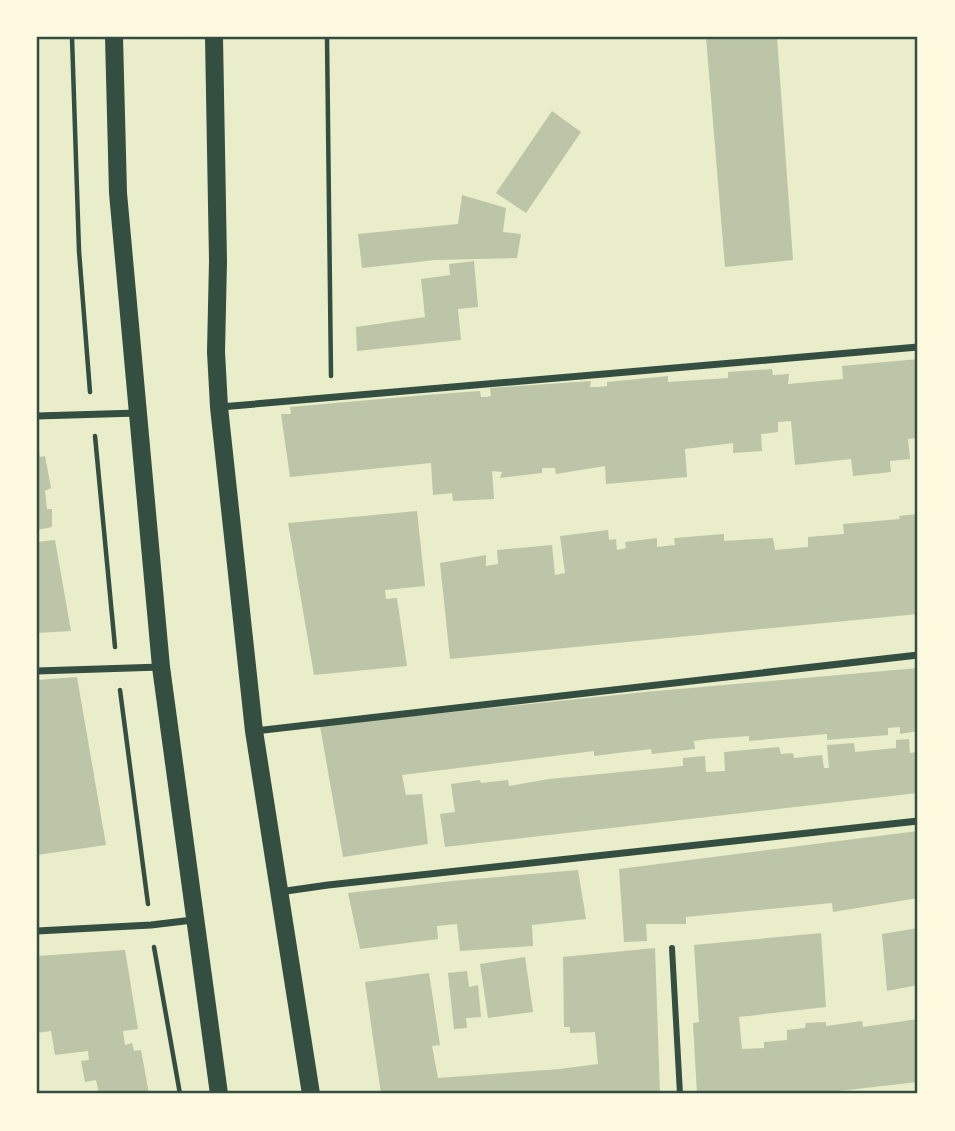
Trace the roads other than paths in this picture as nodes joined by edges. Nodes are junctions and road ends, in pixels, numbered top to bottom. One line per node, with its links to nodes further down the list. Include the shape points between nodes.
1 (114, 37): 5 (main road, via 118,193)
2 (214, 37): 4 (main road)
3 (918, 347): 4 (street)
4 (219, 407): 10 (main road)
5 (139, 413): 6 (street); 8 (main road)
6 (37, 416)
7 (918, 655): 10 (street)
8 (161, 667): 9 (street); 13 (main road)
9 (37, 671)
10 (254, 731): 12 (main road)
11 (918, 821): 12 (street)
12 (278, 892): 17 (main road)
13 (197, 919): 14 (street); 16 (main road)
14 (37, 931)
15 (672, 948): 18 (street)
16 (219, 1094)
17 (311, 1094)
18 (680, 1094)

